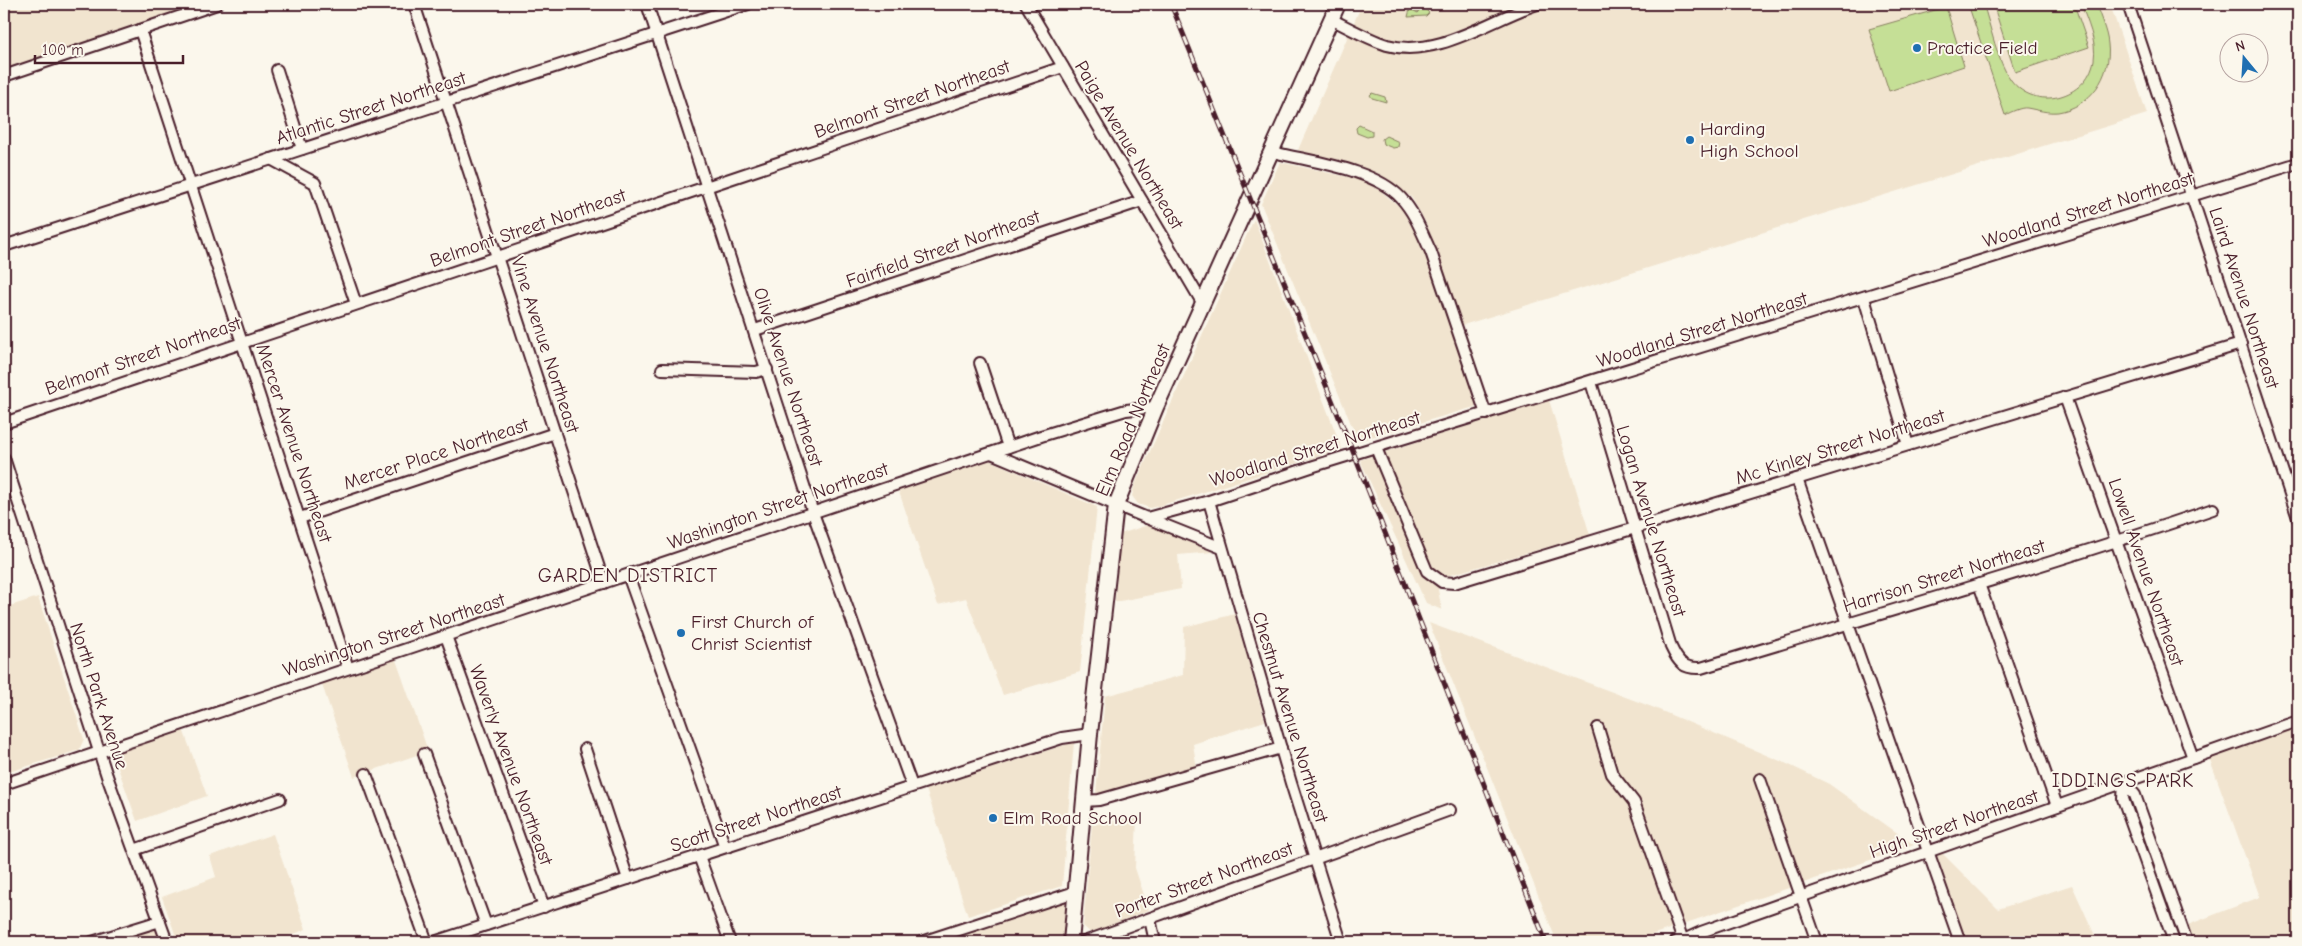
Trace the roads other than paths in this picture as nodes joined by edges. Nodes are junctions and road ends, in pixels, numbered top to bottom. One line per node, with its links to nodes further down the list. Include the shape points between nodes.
1 (217, 4): 10 (street)
2 (414, 4): 15 (street, Vine Avenue Northeast)
3 (647, 4): 11 (street, Olive Avenue Northeast)
4 (748, 4): 11 (street, Atlantic Street Northeast)
5 (1026, 4): 12 (street, Paige Avenue Northeast)
6 (1338, 4): 9 (main road, Elm Road Northeast)
7 (1537, 4): 9 (street, via 1451,40 1409,47 1384,44)
8 (2128, 4): 22 (street, Laird Avenue Northeast)
9 (1331, 19): 17 (main road, Elm Road Northeast)
10 (140, 30): 14 (street); 20 (street, Mercer Avenue Northeast)
11 (657, 33): 15 (street, Atlantic Street Northeast); 21 (street, Olive Avenue Northeast)
12 (1063, 67): 21 (street, Belmont Street Northeast); 23 (street, Paige Avenue Northeast)
13 (276, 70): 16 (street)
14 (4, 76)
15 (446, 102): 16 (street, Atlantic Street Northeast); 25 (street, Vine Avenue Northeast)
16 (302, 149): 18 (street, Atlantic Street Northeast)
17 (1273, 152): 28 (main road, Elm Road Northeast); 38 (street, via 1372,178 1403,200 1431,252)
18 (271, 159): 20 (street, Atlantic Street Northeast); 27 (street, via 315,183)
19 (2298, 164): 22 (street, Woodland Street Northeast)
20 (191, 185): 24 (street, Atlantic Street Northeast); 30 (street, Mercer Avenue Northeast)
21 (707, 186): 25 (street, Belmont Street Northeast); 29 (street, Olive Avenue Northeast)
22 (2192, 196): 26 (street, Woodland Street Northeast); 31 (street, Laird Avenue Northeast)
23 (1142, 201): 28 (street, Paige Avenue Northeast); 29 (street, Fairfield Street Northeast)
24 (4, 246)
25 (497, 256): 27 (street, Belmont Street Northeast); 40 (street, Vine Avenue Northeast)
26 (1864, 298): 35 (street, Woodland Street Northeast); 41 (street)
27 (356, 304): 30 (street, Belmont Street Northeast)
28 (1203, 304): 37 (main road, Elm Road Northeast)
29 (755, 330): 33 (street, Olive Avenue Northeast)
30 (242, 342): 39 (street, Belmont Street Northeast); 51 (street, Mercer Avenue Northeast)
31 (2241, 344): 36 (street, Mc Kinley Street Northeast); 53 (street, Laird Avenue Northeast)
32 (980, 363): 42 (street)
33 (767, 369): 34 (street, via 756,372); 50 (street, Olive Avenue Northeast)
34 (662, 370)
35 (1591, 382): 38 (street, Woodland Street Northeast); 54 (street, Logan Avenue Northeast)
36 (2065, 397): 41 (street, Mc Kinley Street Northeast); 55 (street, Lowell Avenue Northeast)
37 (1156, 407): 42 (street, Washington Street Northeast, via 1126,410); 48 (main road, Elm Road Northeast)
38 (1486, 414): 43 (street, Woodland Street Northeast)
39 (4, 423)
40 (555, 433): 51 (street, Mercer Place Northeast); 58 (street, Vine Avenue Northeast)
41 (1908, 445): 46 (street, Mc Kinley Street Northeast)
42 (1008, 447): 44 (street, Washington Street Northeast)
43 (1376, 448): 47 (street, Woodland Street Northeast); 54 (street, Mc Kinley Street Northeast, via 1426,571 1435,579 1448,583)
44 (990, 453): 48 (street); 50 (street, Washington Street Northeast)
45 (4, 458): 69 (street, North Park Avenue)
46 (1797, 479): 54 (street, Mc Kinley Street Northeast); 60 (street)
47 (1209, 501): 52 (street, Woodland Street Northeast); 56 (street, Chestnut Avenue Northeast)
48 (1116, 506): 52 (street); 66 (main road, Elm Road Northeast)
49 (2213, 509): 55 (street, Harrison Street Northeast)
50 (814, 513): 57 (street, Washington Street Northeast); 76 (street, Olive Avenue Northeast)
51 (300, 518): 63 (street, Mercer Avenue Northeast)
52 (1147, 518): 56 (street)
53 (2298, 518)
54 (1635, 528): 62 (street, Logan Avenue Northeast, via 1671,647 1676,659)
55 (2116, 542): 59 (street, Harrison Street Northeast); 71 (street, Lowell Avenue Northeast)
56 (1222, 548): 67 (street, Chestnut Avenue Northeast)
57 (628, 576): 58 (street, Washington Street Northeast); 81 (street)
58 (604, 583): 61 (street, Washington Street Northeast)
59 (1978, 584): 60 (street, Harrison Street Northeast); 79 (street)
60 (1847, 624): 62 (street, Harrison Street Northeast, via 1701,668); 83 (street)
61 (446, 636): 63 (street, Washington Street Northeast); 89 (street, Waverly Avenue Northeast)
62 (1684, 666)
63 (348, 668): 69 (street, Washington Street Northeast)
64 (2298, 721): 71 (street, High Street Northeast)
65 (1598, 728): 103 (street, via 1612,774 1634,802 1681,936)
66 (1090, 734): 76 (street, Scott Street Northeast, via 1062,738); 78 (main road, Elm Road Northeast)
67 (1281, 748): 78 (street, via 1099,800); 85 (street, Chestnut Avenue Northeast)
68 (585, 749): 86 (street)
69 (99, 752): 75 (street, Washington Street Northeast); 82 (street, North Park Avenue)
70 (424, 754): 92 (street)
71 (2193, 758): 74 (street, High Street Northeast)
72 (366, 774): 95 (street)
73 (1760, 778): 88 (street)
74 (2124, 782): 79 (street, High Street Northeast); 106 (street, via 2123,799); 107 (street, via 2135,795)
75 (4, 784)
76 (912, 786): 81 (street, Scott Street Northeast)
77 (280, 799): 82 (street)
78 (1084, 801): 87 (main road, Elm Road Northeast)
79 (2057, 806): 83 (street, High Street Northeast)
80 (1450, 810): 85 (street, Porter Street Northeast)
81 (725, 847): 84 (street, Scott Street Northeast)
82 (134, 850): 91 (street, North Park Avenue)
83 (1927, 851): 88 (street, High Street Northeast); 105 (street)
84 (699, 856): 86 (street, Scott Street Northeast); 97 (street)
85 (1314, 858): 90 (street, Porter Street Northeast); 102 (street, Chestnut Avenue Northeast)
86 (628, 879): 89 (street, Scott Street Northeast)
87 (1075, 892): 98 (street); 99 (main road, Elm Road Northeast)
88 (1801, 897): 103 (street, High Street Northeast); 104 (street)
89 (544, 907): 92 (street, Scott Street Northeast)
90 (1150, 919): 100 (street, Porter Street Northeast); 101 (street)
91 (160, 920): 93 (street); 94 (street, North Park Avenue)
92 (486, 926): 96 (street, Scott Street Northeast)
93 (92, 942)
94 (167, 942)
95 (427, 942)
96 (434, 942)
97 (730, 942)
98 (922, 942)
99 (1072, 942)
100 (1084, 942)
101 (1155, 942)
102 (1340, 942)
103 (1678, 942)
104 (1817, 942)
105 (1960, 942)
106 (2174, 942)
107 (2187, 942)

